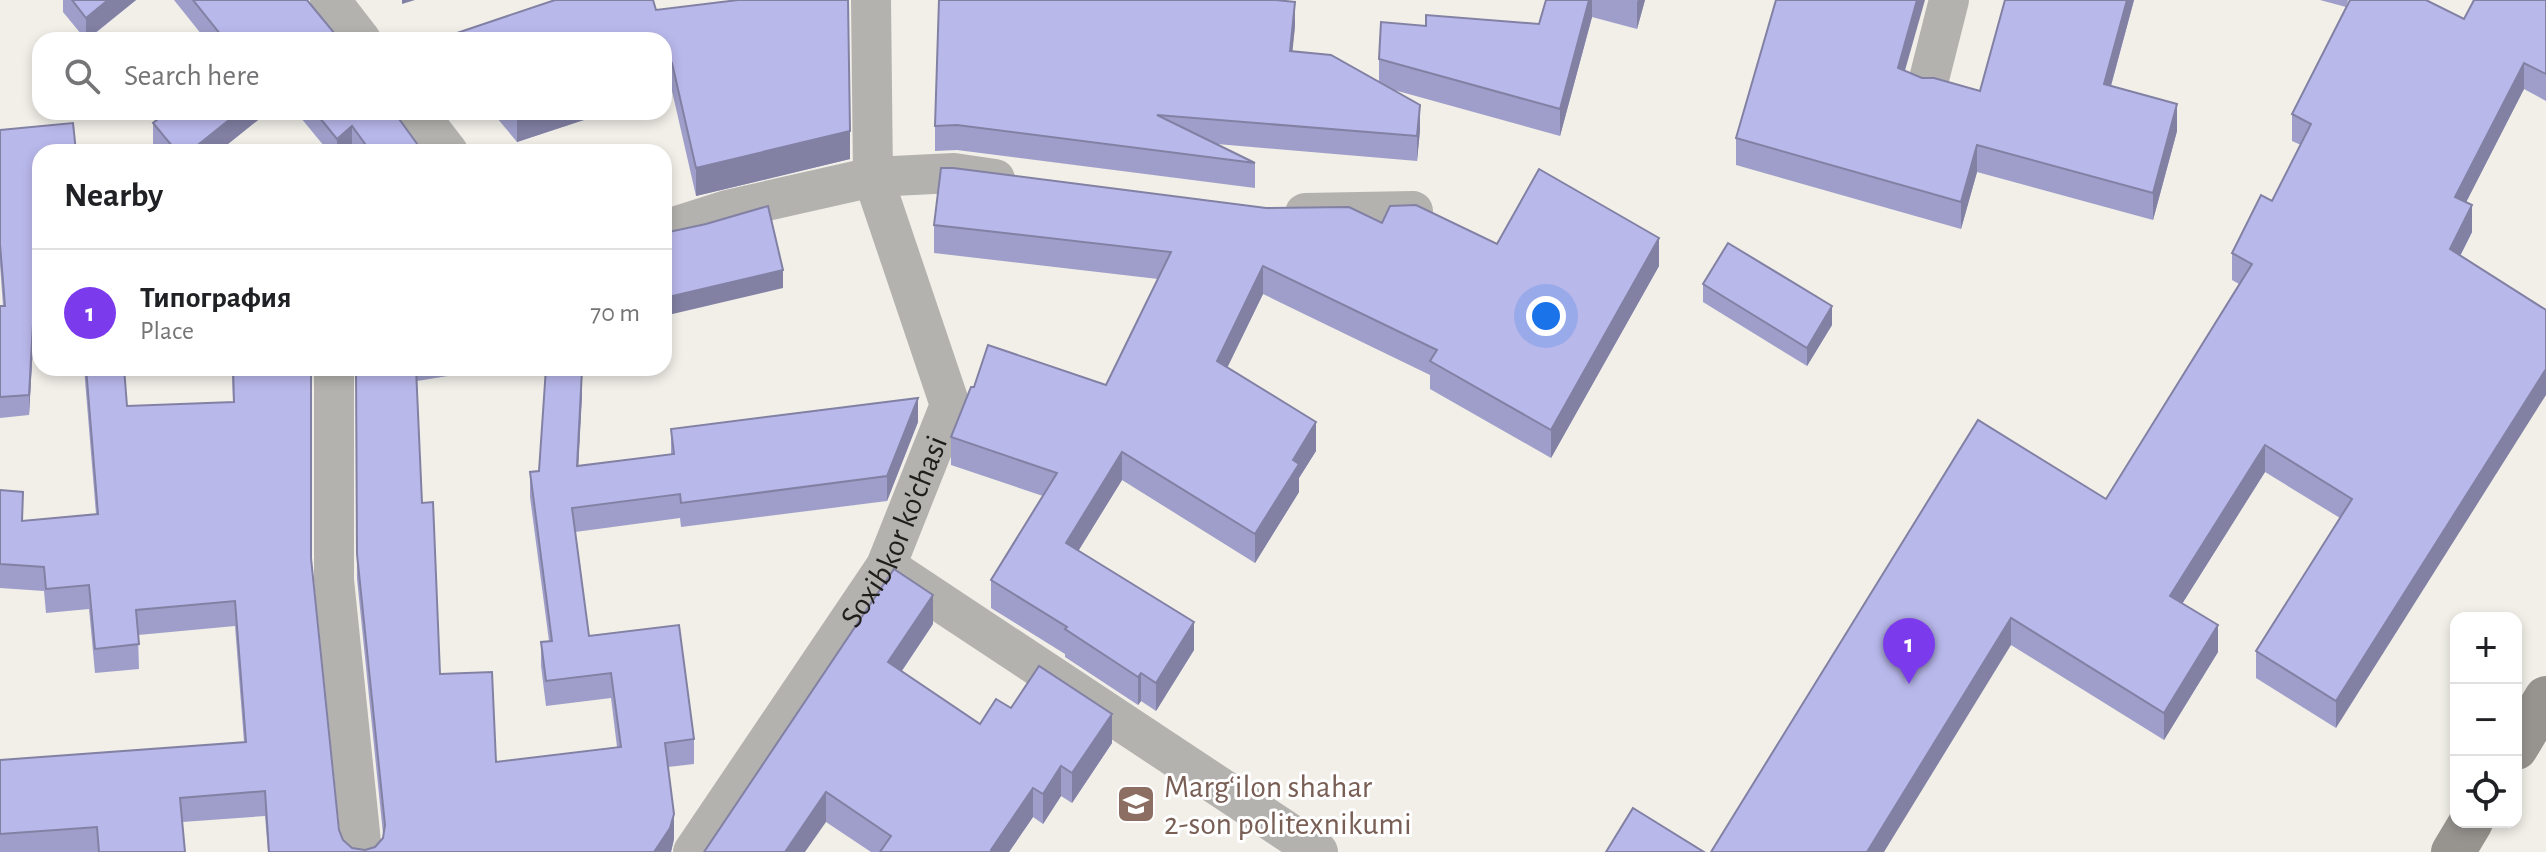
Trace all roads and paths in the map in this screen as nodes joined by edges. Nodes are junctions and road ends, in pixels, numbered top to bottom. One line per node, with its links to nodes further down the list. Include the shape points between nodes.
1 (330, 0): 4 (street)
2 (871, 0): 8 (street, Soxibkor ko'chasi)
3 (1949, 0): 5 (street)
4 (355, 32)
5 (1928, 83)
6 (423, 120): 7 (street)
7 (442, 144)
8 (873, 177): 9 (street, via 954,173); 12 (street); 14 (street, Soxibkor ko'chasi, via 950,405)
9 (1033, 183)
10 (1413, 211): 11 (street)
11 (1269, 213)
12 (672, 227)
13 (334, 376): 18 (street, via 334,580)
14 (886, 566): 19 (street, Soxibkor ko'chasi); 20 (street)
15 (2546, 698): 16 (main road)
16 (2522, 738)
17 (2467, 828): 21 (main road)
18 (362, 852)
19 (693, 852)
20 (1318, 852)
21 (2453, 852)

